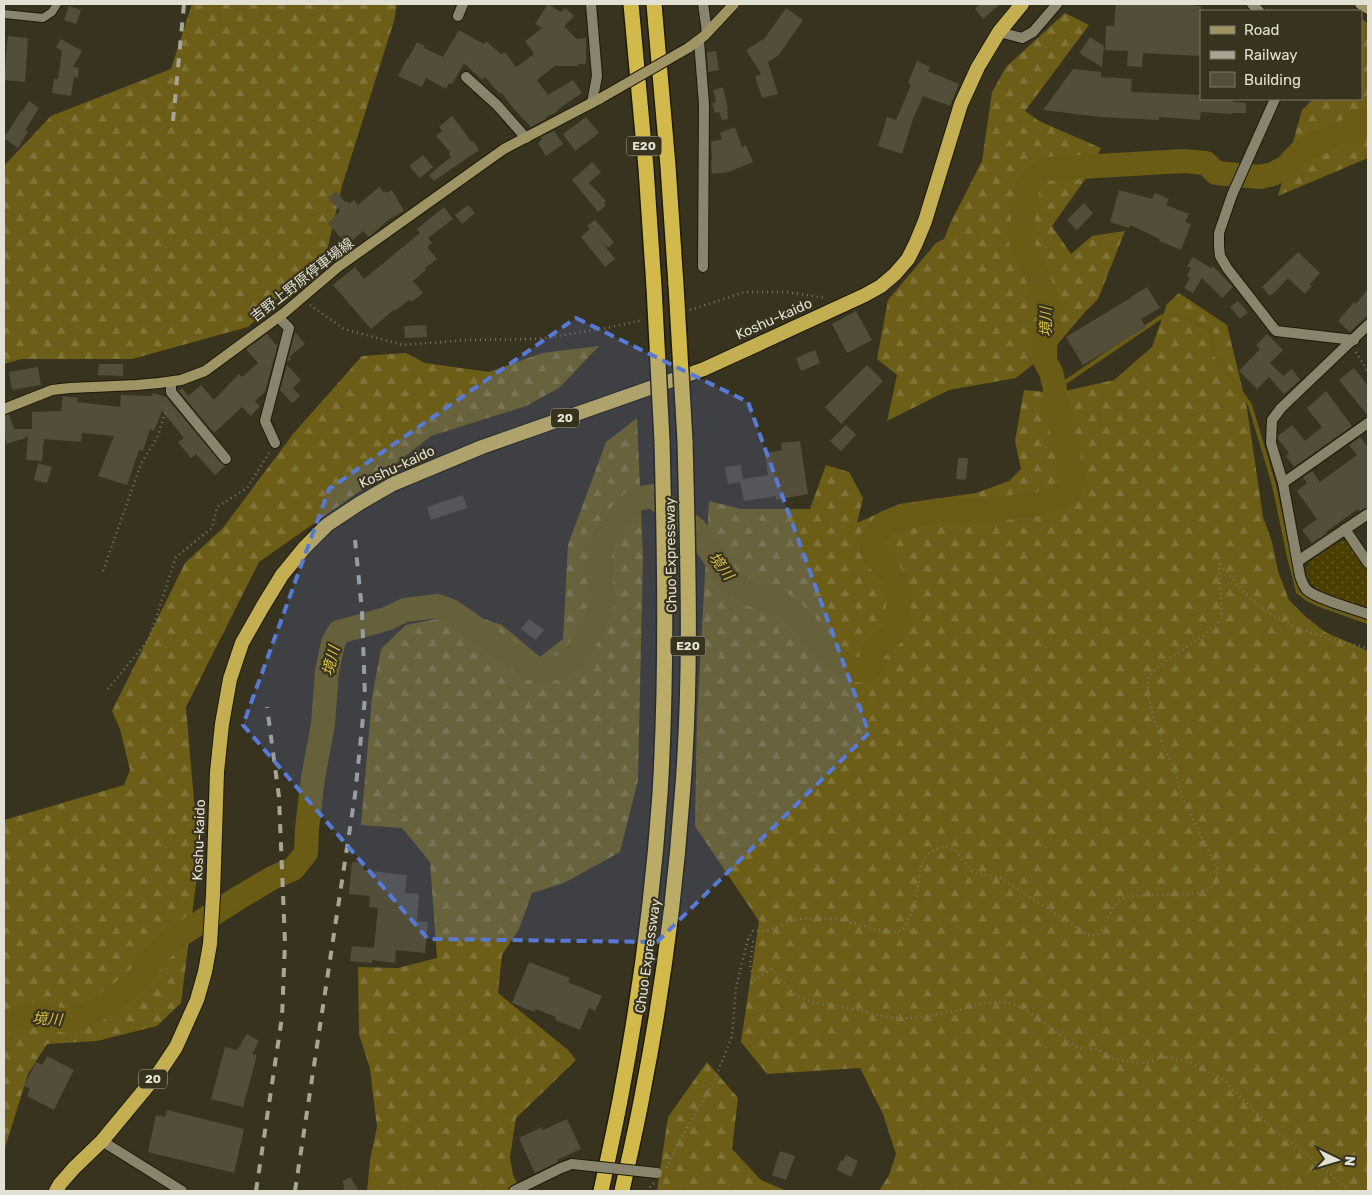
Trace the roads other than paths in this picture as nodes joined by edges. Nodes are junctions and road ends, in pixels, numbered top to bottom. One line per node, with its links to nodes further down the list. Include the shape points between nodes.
1 (57, 4): 12 (lane, via 43,18)
2 (463, 4): 13 (street)
3 (591, 4): 18 (street)
4 (632, 4): 41 (highway, Chuo Expressway / E20, bridge, via 646,168 662,441 664,673 660,794 650,906 621,1096)
5 (654, 4): 42 (highway, Chuo Expressway / E20, bridge, via 685,441 688,580 686,730 678,850 666,956)
6 (703, 4): 14 (street)
7 (734, 4): 14 (main road)
8 (1022, 4): 15 (highway, Koshu-kaido / 20)
9 (1057, 4): 15 (street, via 1033,32 1022,38)
10 (1360, 4): 11 (main road)
11 (1368, 9)
12 (4, 14)
13 (458, 16)
14 (707, 32): 16 (main road)
15 (999, 32): 36 (highway, Koshu-kaido / 20, via 961,104 916,243 908,259 881,286 704,369 482,447 393,484 328,525 282,575 242,643 230,679 217,772 210,944 197,1000 176,1047 155,1078)
16 (699, 41): 18 (main road, 吉野上野原停車場線, bridge); 21 (street, via 704,104)
17 (466, 77): 20 (street)
18 (597, 100): 20 (main road, 吉野上野原停車場線)
19 (1275, 100): 24 (street, via 1232,195 1219,233 1220,256 1276,331)
20 (526, 138): 22 (main road, 吉野上野原停車場線, via 504,149 338,267)
21 (703, 267)
22 (278, 318): 25 (main road, 吉野上野原停車場線, via 204,371); 28 (street, via 289,328 265,421)
23 (1368, 325): 24 (street)
24 (1352, 342): 30 (street, via 1272,420 1270,443)
25 (171, 387): 26 (main road, 吉野上野原停車場線, via 137,385 52,390); 29 (street)
26 (4, 409)
27 (1368, 423): 30 (street)
28 (275, 443)
29 (226, 459)
30 (1283, 483): 33 (street)
31 (1368, 514): 32 (street)
32 (1345, 529): 33 (street); 34 (street)
33 (1298, 562): 35 (street, via 1303,586 1308,591)
34 (1368, 563)
35 (1368, 614)
36 (102, 1141): 38 (highway, Koshu-kaido / 20); 39 (street)
37 (657, 1173): 40 (street, bridge, via 572,1164)
38 (56, 1191)
39 (182, 1191)
40 (514, 1191)
41 (601, 1191)
42 (622, 1191)

